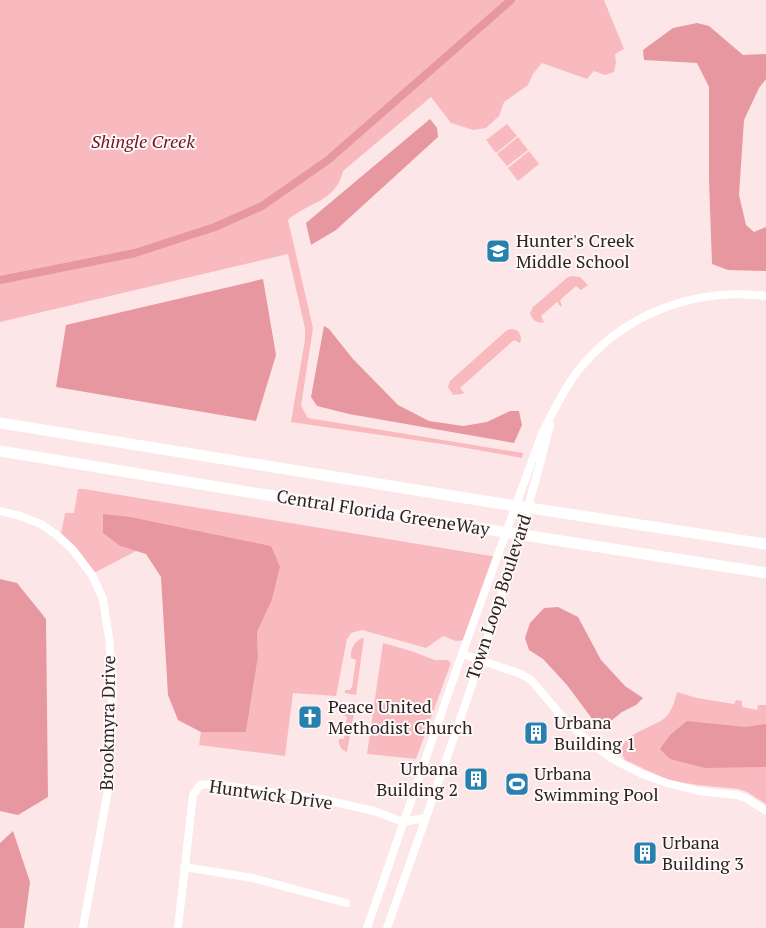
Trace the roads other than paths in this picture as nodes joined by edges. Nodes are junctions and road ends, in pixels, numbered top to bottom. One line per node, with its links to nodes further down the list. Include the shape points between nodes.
1 (766, 296): 2 (street, Town Loop Boulevard, via 729,294 701,297 654,311 616,334 595,352)
2 (555, 406): 8 (street, Town Loop Boulevard, via 541,436); 9 (street, Town Loop Boulevard)
3 (0, 423): 6 (highway, Central Florida GreeneWay)
4 (0, 451): 7 (highway, Central Florida GreeneWay)
5 (0, 512): 15 (street, Brookmyra Drive, via 41,524 58,536 92,575 103,599 113,686 108,790)
6 (766, 544)
7 (766, 573)
8 (462, 654): 9 (street); 12 (street, Town Loop Boulevard)
9 (480, 660): 10 (street, via 531,680 582,736 611,758 667,783 746,798); 11 (street, Town Loop Boulevard)
10 (766, 811)
11 (425, 818): 12 (street); 18 (street, Town Loop Boulevard)
12 (404, 822): 13 (street, Huntwick Drive, via 374,811 321,799 200,785 193,795); 17 (street, Town Loop Boulevard)
13 (184, 867): 14 (street, via 253,878); 16 (street, Huntwick Drive)
14 (346, 903)
15 (83, 928)
16 (178, 928)
17 (367, 928)
18 (387, 928)

